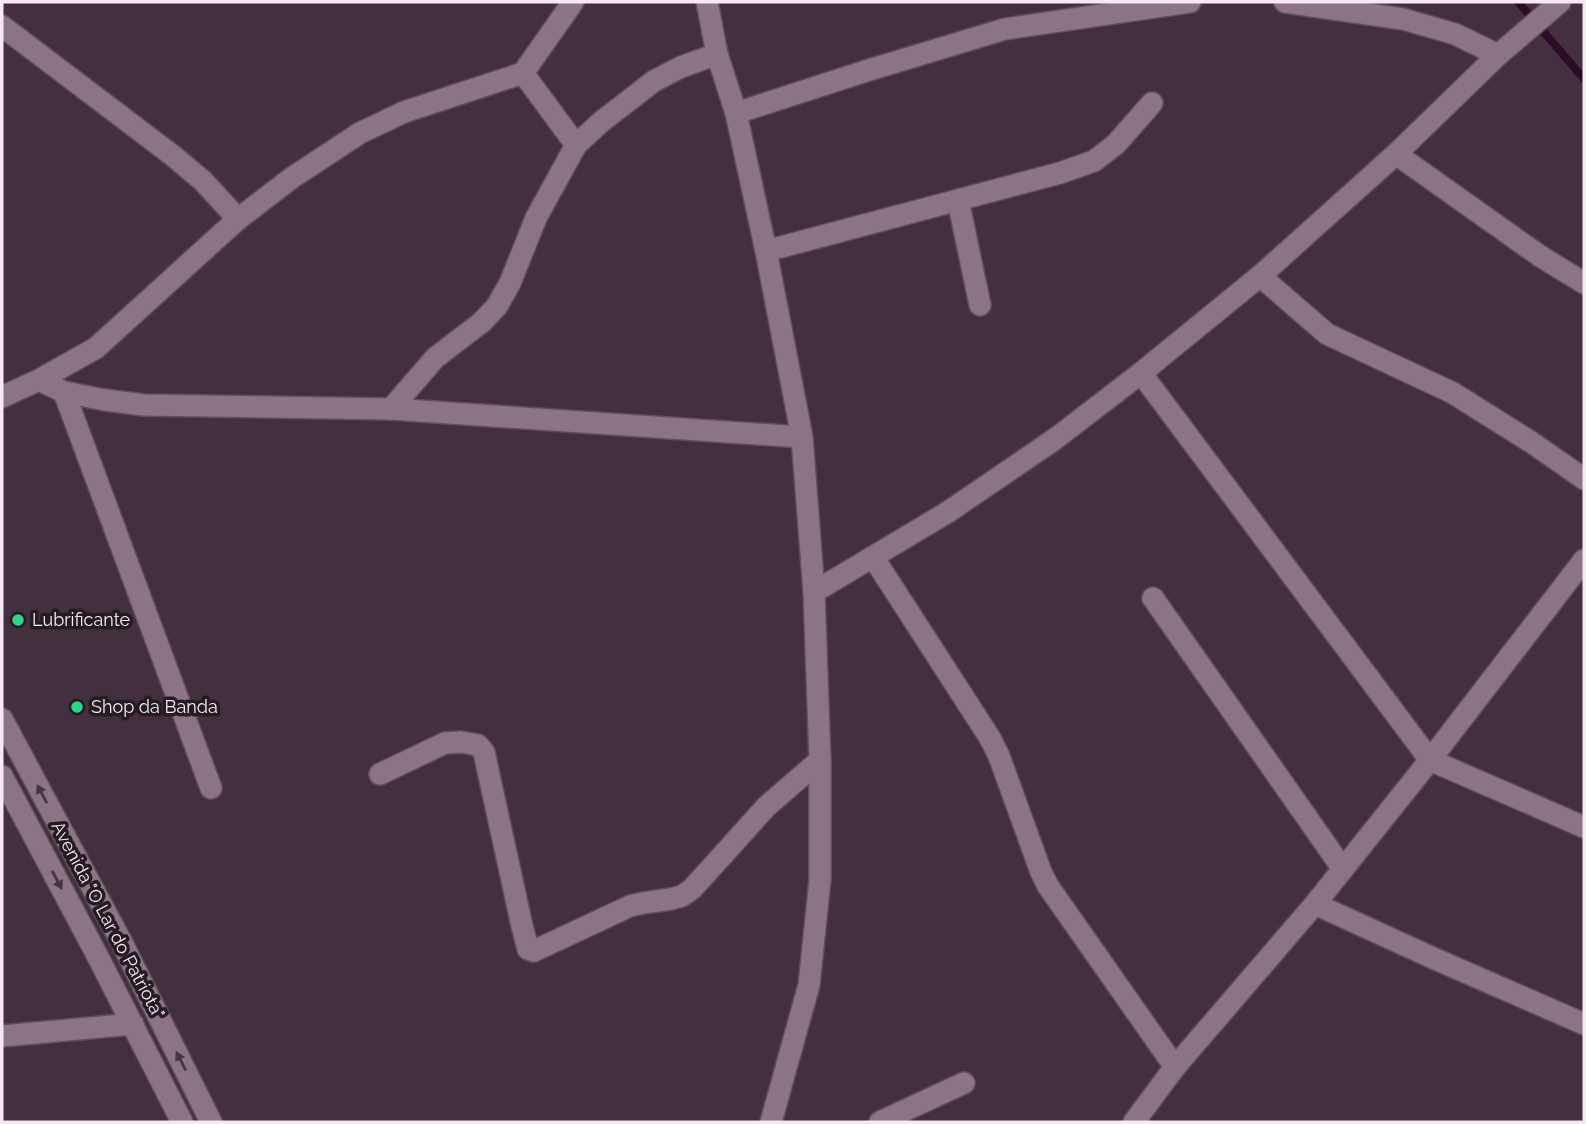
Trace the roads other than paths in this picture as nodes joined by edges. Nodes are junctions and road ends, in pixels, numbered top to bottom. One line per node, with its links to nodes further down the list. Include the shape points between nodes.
1 (573, 2): 9 (street)
2 (707, 2): 7 (street)
3 (1190, 2): 11 (street, via 1005,29)
4 (1286, 2): 8 (street, via 1403,19 1455,34)
5 (1560, 2): 8 (street)
6 (2, 26): 15 (street, via 172,155)
7 (717, 54): 11 (street); 12 (street, via 654,81)
8 (1498, 55): 13 (street)
9 (523, 73): 12 (street); 15 (street, via 404,112 360,133)
10 (1152, 103): 14 (street, via 1116,144 1094,161)
11 (736, 113): 16 (street)
12 (576, 145): 24 (street, via 536,218 497,306 435,358)
13 (1396, 154): 17 (street); 18 (street)
14 (958, 200): 16 (street); 19 (street)
15 (238, 219): 21 (street, via 96,348)
16 (766, 251): 25 (street)
17 (1260, 276): 20 (street); 26 (street, via 1328,334 1453,393)
18 (1584, 283)
19 (980, 304)
20 (1141, 373): 27 (street, via 948,512); 33 (street)
21 (39, 380): 22 (street); 23 (street)
22 (64, 392): 24 (street, via 144,405); 36 (street)
23 (2, 397)
24 (391, 409): 25 (street)
25 (802, 438): 29 (street)
26 (1584, 479)
27 (873, 557): 29 (street); 43 (street, via 990,738 1048,886)
28 (1584, 560): 33 (street)
29 (814, 592): 32 (street)
30 (1153, 598): 38 (street)
31 (2, 719): 46 (street, Avenida "O Lar do Patriota", one-way to 31)
32 (820, 760): 34 (street, via 766,807 682,896 630,906 534,951 528,949 484,752 478,745 445,743); 47 (street, via 820,880 809,985)
33 (1430, 760): 37 (street); 38 (street)
34 (380, 774)
35 (2, 776): 40 (street, Avenida "O Lar do Patriota", one-way to 40)
36 (211, 788)
37 (1584, 827)
38 (1343, 869): 39 (street)
39 (1315, 904): 41 (street); 43 (street)
40 (133, 1024): 42 (street); 45 (street, Avenida "O Lar do Patriota")
41 (1584, 1024)
42 (2, 1036)
43 (1175, 1067): 49 (street)
44 (964, 1083): 48 (street)
45 (183, 1122)
46 (211, 1122)
47 (771, 1122)
48 (880, 1122)
49 (1134, 1122)

